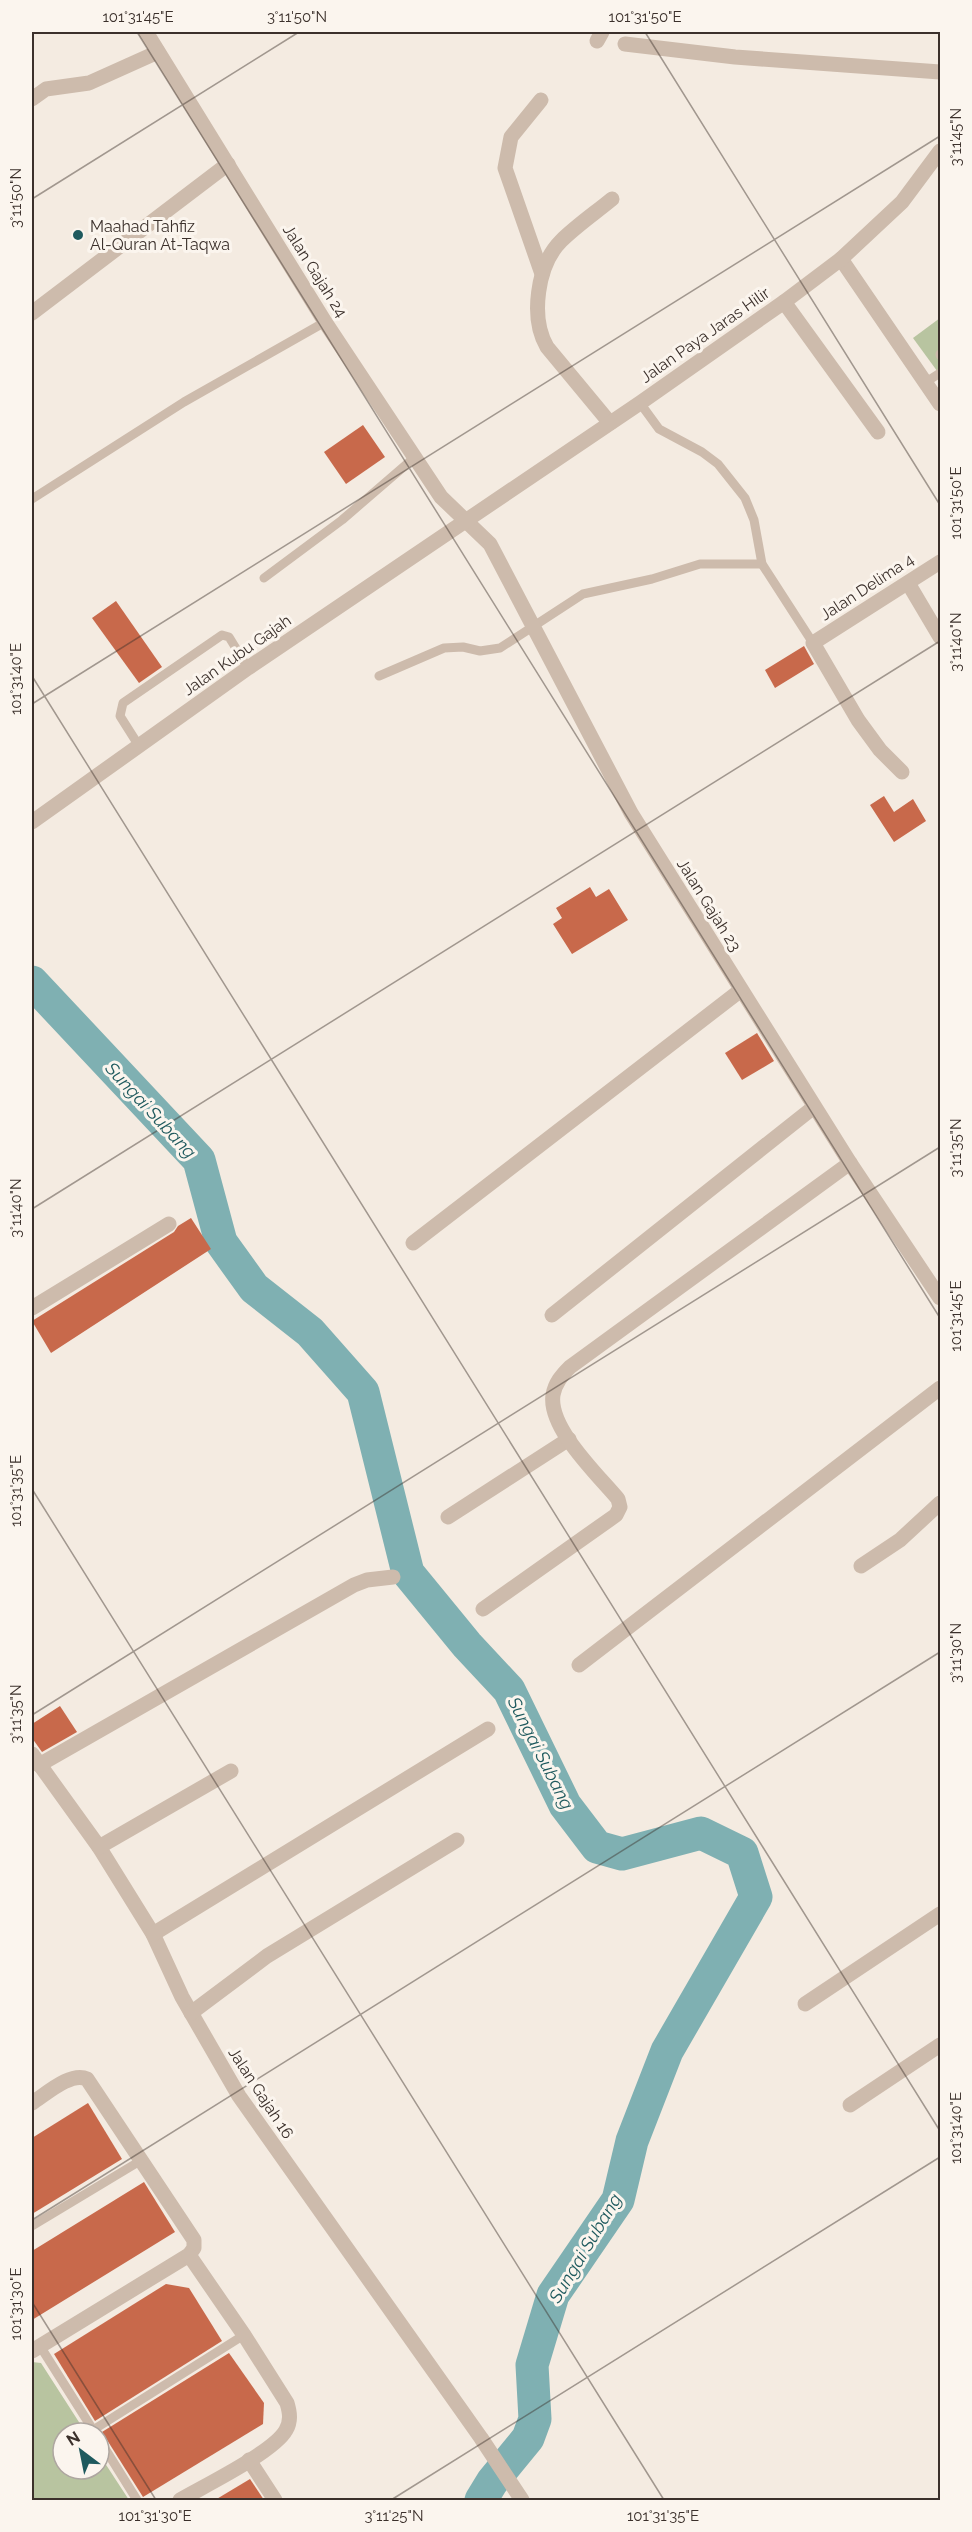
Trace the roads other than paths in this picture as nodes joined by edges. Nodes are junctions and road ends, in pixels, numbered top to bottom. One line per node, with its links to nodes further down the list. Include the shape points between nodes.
1 (146, 32): 3 (street, Jalan Gajah 24)
2 (625, 44): 4 (street, via 735,57)
3 (158, 52): 5 (street, via 89,83 46,89); 8 (street, Jalan Gajah 24)
4 (940, 72)
5 (32, 99)
6 (541, 100): 11 (street, via 511,137 505,168)
7 (940, 151): 10 (street, Jalan Paya Jaras Hilir, via 902,202)
8 (228, 164): 13 (street); 14 (street, Jalan Gajah 24)
9 (612, 199): 11 (street, via 559,243)
10 (841, 259): 12 (street, Jalan Paya Jaras Hilir); 16 (street)
11 (542, 274): 19 (street, via 536,309 539,333)
12 (784, 302): 17 (street, Jalan Paya Jaras Hilir); 20 (street)
13 (32, 313)
14 (325, 321): 21 (street, Jalan Gajah 24); 22 (lane, via 184,402)
15 (940, 373): 16 (lane)
16 (926, 382): 18 (street)
17 (640, 403): 19 (street, Jalan Paya Jaras Hilir); 25 (lane, via 659,429 718,464 745,498)
18 (940, 404)
19 (610, 423): 23 (street, Jalan Paya Jaras Hilir)
20 (878, 432)
21 (415, 457): 23 (street, Jalan Gajah 24, via 441,497); 26 (lane, via 342,520)
22 (32, 499)
23 (466, 521): 28 (street, Jalan Gajah 23, via 490,544); 31 (street, Jalan Kubu Gajah)
24 (940, 562): 27 (street, Jalan Delima 4)
25 (762, 564): 28 (lane, via 700,564 583,594); 30 (lane)
26 (264, 578)
27 (908, 583): 29 (street); 30 (street, Jalan Delima 4)
28 (532, 627): 32 (lane, via 500,648 444,648); 36 (street, Jalan Gajah 23, via 631,813)
29 (940, 637)
30 (813, 643): 34 (street, via 858,720)
31 (249, 668): 33 (street, Jalan Kubu Gajah); 33 (lane, via 229,637 222,635 123,703 120,716)
32 (379, 676)
33 (139, 746): 35 (street, Jalan Kubu Gajah)
34 (902, 772)
35 (32, 822)
36 (741, 990): 37 (street, Jalan Gajah 23); 40 (street)
37 (814, 1107): 38 (street, Jalan Gajah 23); 43 (street)
38 (850, 1162): 41 (street, Jalan Gajah 23); 45 (street, via 570,1367 559,1379 553,1395 554,1411)
39 (169, 1224): 42 (street)
40 (413, 1243)
41 (940, 1298)
42 (32, 1308)
43 (552, 1315)
44 (940, 1388): 51 (street)
45 (568, 1439): 47 (street); 50 (street, via 618,1499 619,1512)
46 (940, 1503): 48 (street, via 900,1540)
47 (448, 1517)
48 (861, 1566)
49 (393, 1577): 53 (street, via 354,1585)
50 (483, 1609)
51 (579, 1665)
52 (488, 1728): 58 (street)
53 (35, 1760): 56 (street, Jalan Gajah 16)
54 (231, 1771): 56 (street)
55 (457, 1840): 60 (street, via 267,1956)
56 (99, 1847): 58 (street, Jalan Gajah 16)
57 (940, 1914): 59 (street)
58 (153, 1934): 60 (street, Jalan Gajah 16)
59 (804, 2004)
60 (191, 2013): 76 (street, Jalan Gajah 16, via 239,2096)
61 (940, 2045): 63 (street)
62 (32, 2103): 64 (street, via 72,2079 87,2079)
63 (850, 2104)
64 (140, 2161): 65 (lane); 66 (street, via 194,2240)
65 (32, 2226)
66 (189, 2254): 67 (street); 68 (street)
67 (244, 2335): 70 (lane); 72 (street, via 290,2413 290,2423 278,2440)
68 (36, 2348): 69 (lane)
69 (87, 2421)
70 (110, 2421)
71 (111, 2458): 73 (lane)
72 (249, 2460): 74 (street); 75 (street)
73 (137, 2500)
74 (180, 2500)
75 (275, 2500)
76 (522, 2500)

